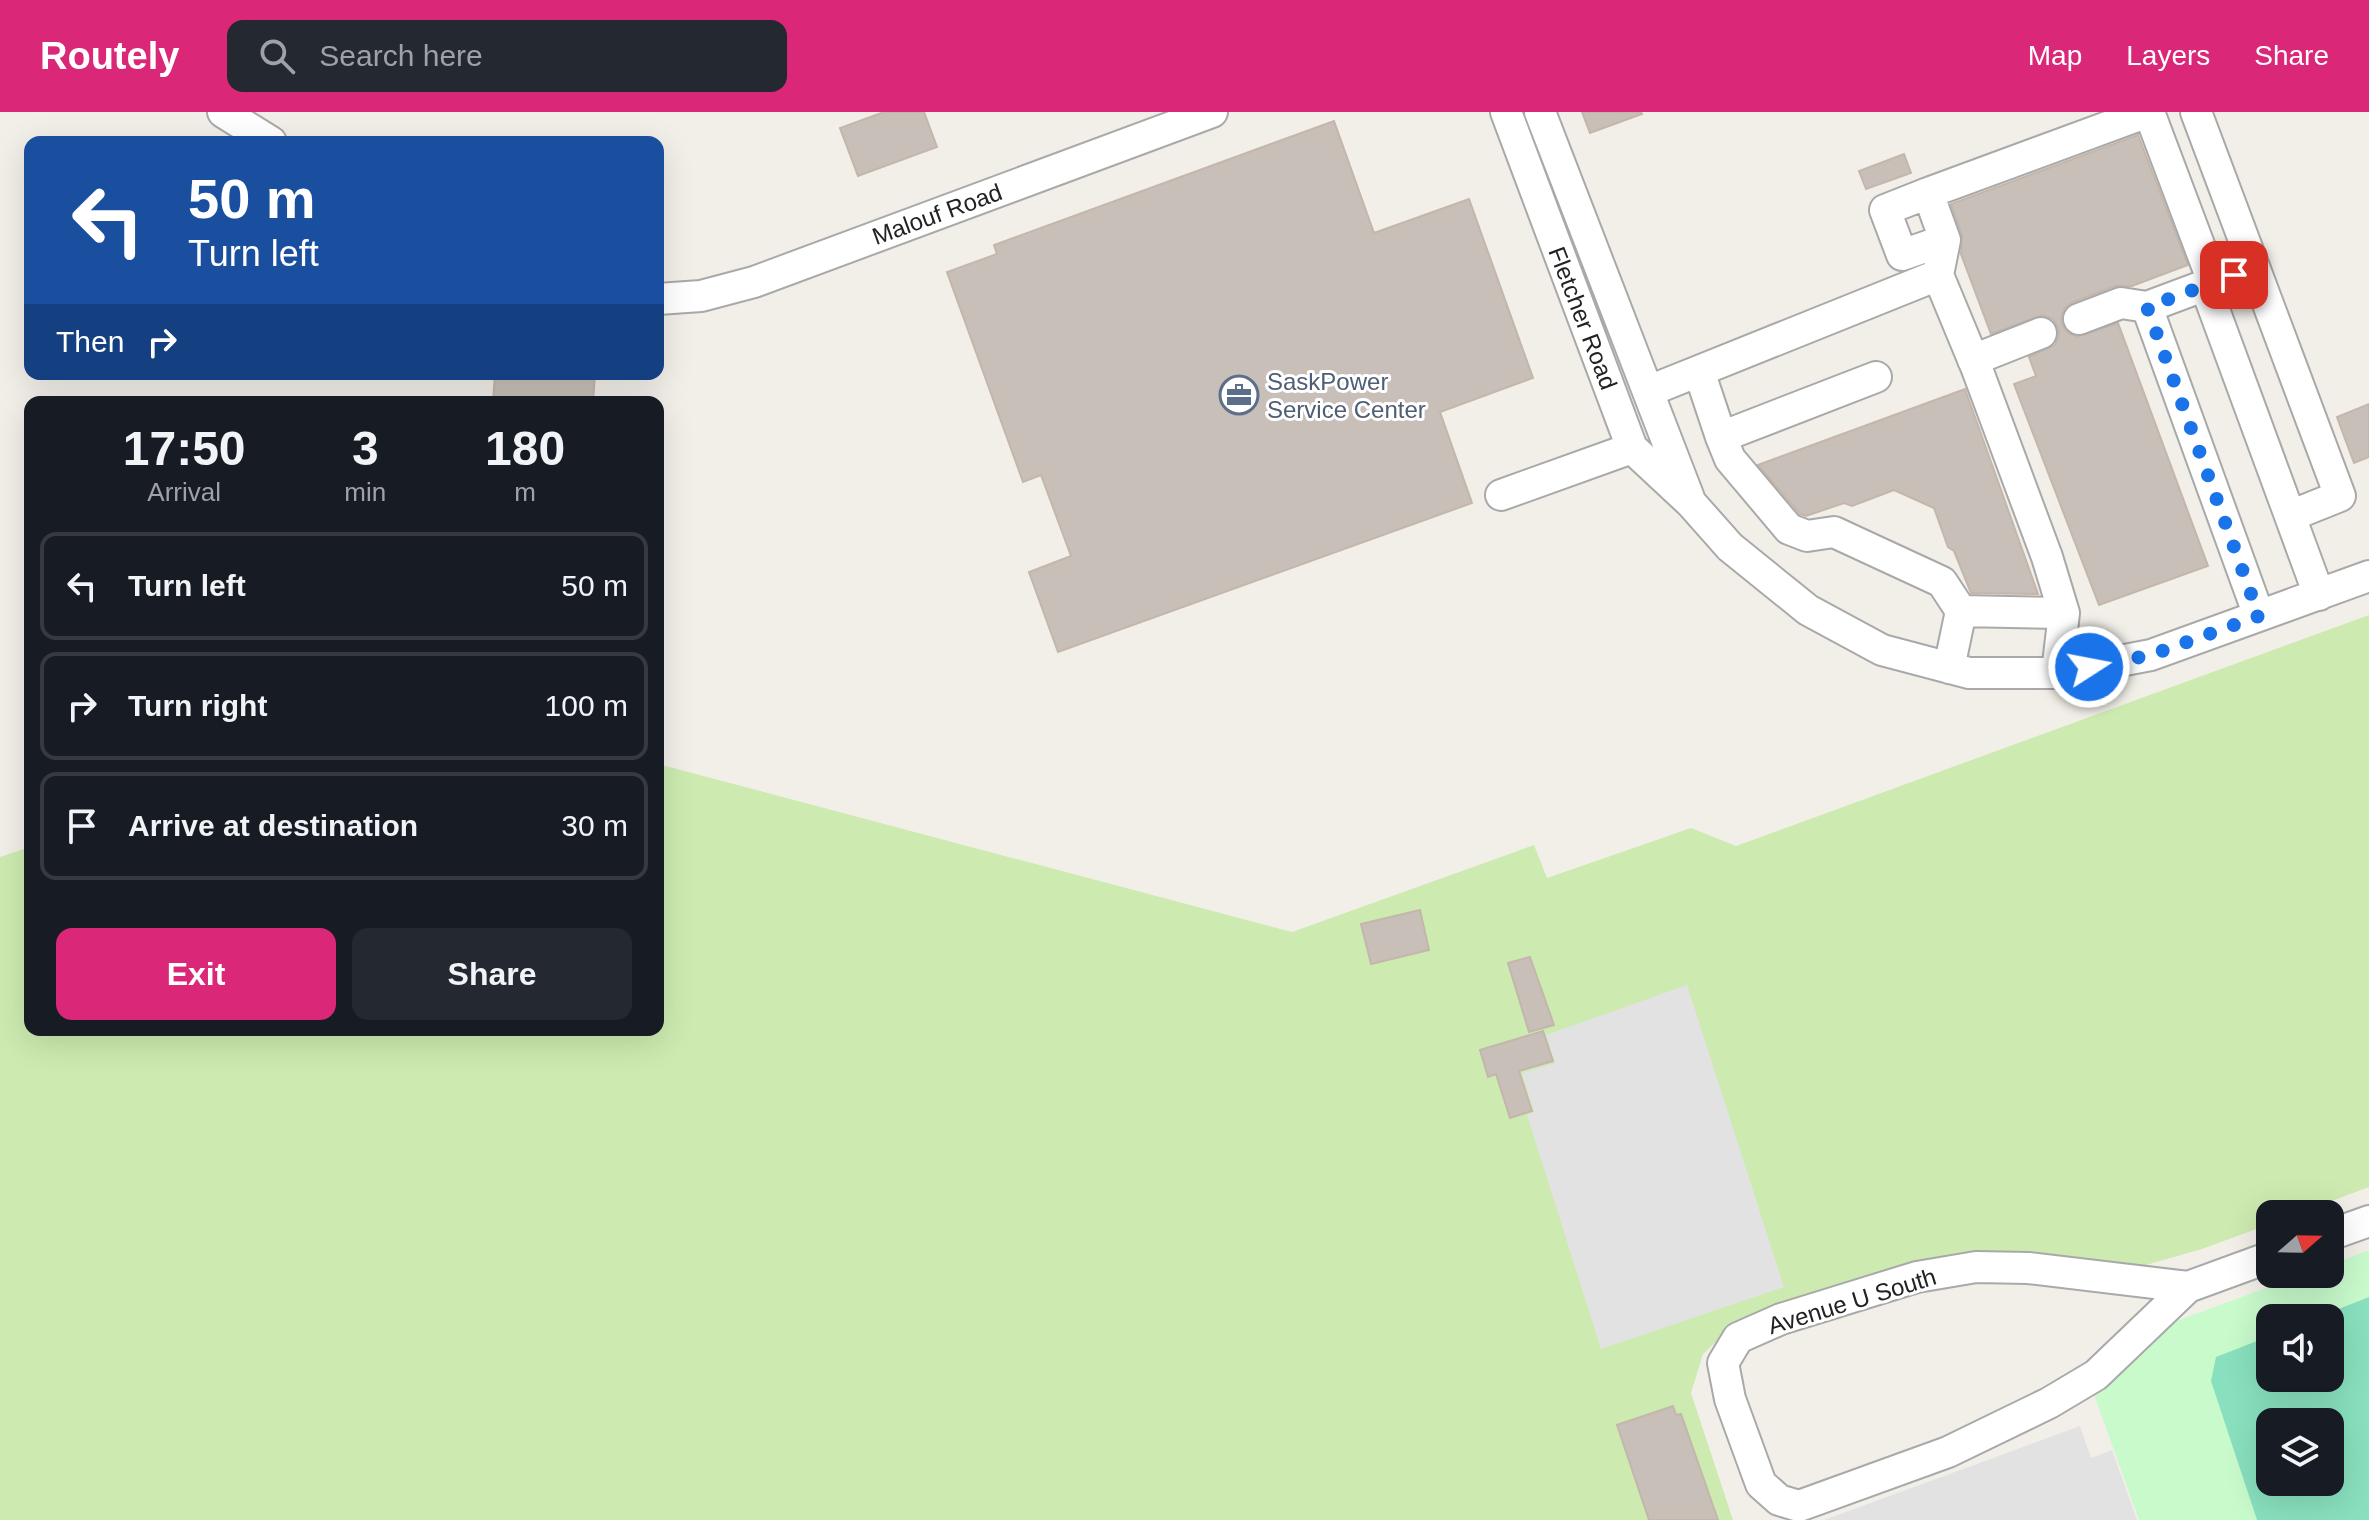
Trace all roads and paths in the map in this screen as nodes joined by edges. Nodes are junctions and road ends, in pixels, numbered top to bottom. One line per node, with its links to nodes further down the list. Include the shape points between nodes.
1 (223, 112): 7 (street)
2 (1212, 112): 13 (street, Malouf Road, via 754,282 701,296)
3 (1506, 112): 21 (street, Fletcher Road)
4 (1540, 112): 20 (street, Fletcher Road)
5 (2149, 112): 8 (street); 12 (street)
6 (2196, 112): 10 (street)
7 (261, 136)
8 (1928, 193): 9 (street); 9 (street, via 1885,210 1902,255)
9 (1945, 240): 11 (street)
10 (2254, 267): 12 (street); 25 (street, via 2340,496)
11 (1938, 275): 17 (street); 18 (street)
12 (2209, 284): 14 (street); 25 (street)
13 (664, 299)
14 (2147, 307): 15 (street, via 2121,303); 32 (street)
15 (2079, 319)
16 (2041, 333): 17 (street)
17 (1973, 360): 31 (street)
18 (1699, 371): 20 (street); 22 (street)
19 (1876, 377): 22 (street)
20 (1649, 391): 23 (street, Fletcher Road)
21 (1632, 448): 23 (street, Fletcher Road); 24 (street)
22 (1726, 448): 23 (street); 26 (street)
23 (1687, 493): 27 (street, Fletcher Road, via 1730,547)
24 (1501, 495)
25 (2290, 516): 29 (street)
26 (1789, 529): 27 (street); 30 (street, via 1807,536 1834,532 1942,582)
27 (1755, 567): 33 (street, Fletcher Road, via 1808,610 1882,650)
28 (2369, 576): 29 (street, Fletcher Road)
29 (2319, 595): 32 (street, Fletcher Road)
30 (1961, 611): 31 (street); 33 (street)
31 (2064, 613): 34 (street)
32 (2259, 616): 34 (street, Fletcher Road, via 2151,655)
33 (1949, 668): 34 (street, Fletcher Road, via 1969,673)
34 (2057, 673)
35 (2369, 1221): 36 (street)
36 (2344, 1230)
37 (2256, 1262): 38 (street, Avenue U South)
38 (2188, 1287): 38 (street, Avenue U South, via 2028,1268 1976,1267 1917,1277 1781,1319 1738,1338 1723,1363 1730,1399 1761,1484 1779,1500 1799,1506 1948,1452 2049,1403 2096,1375)

